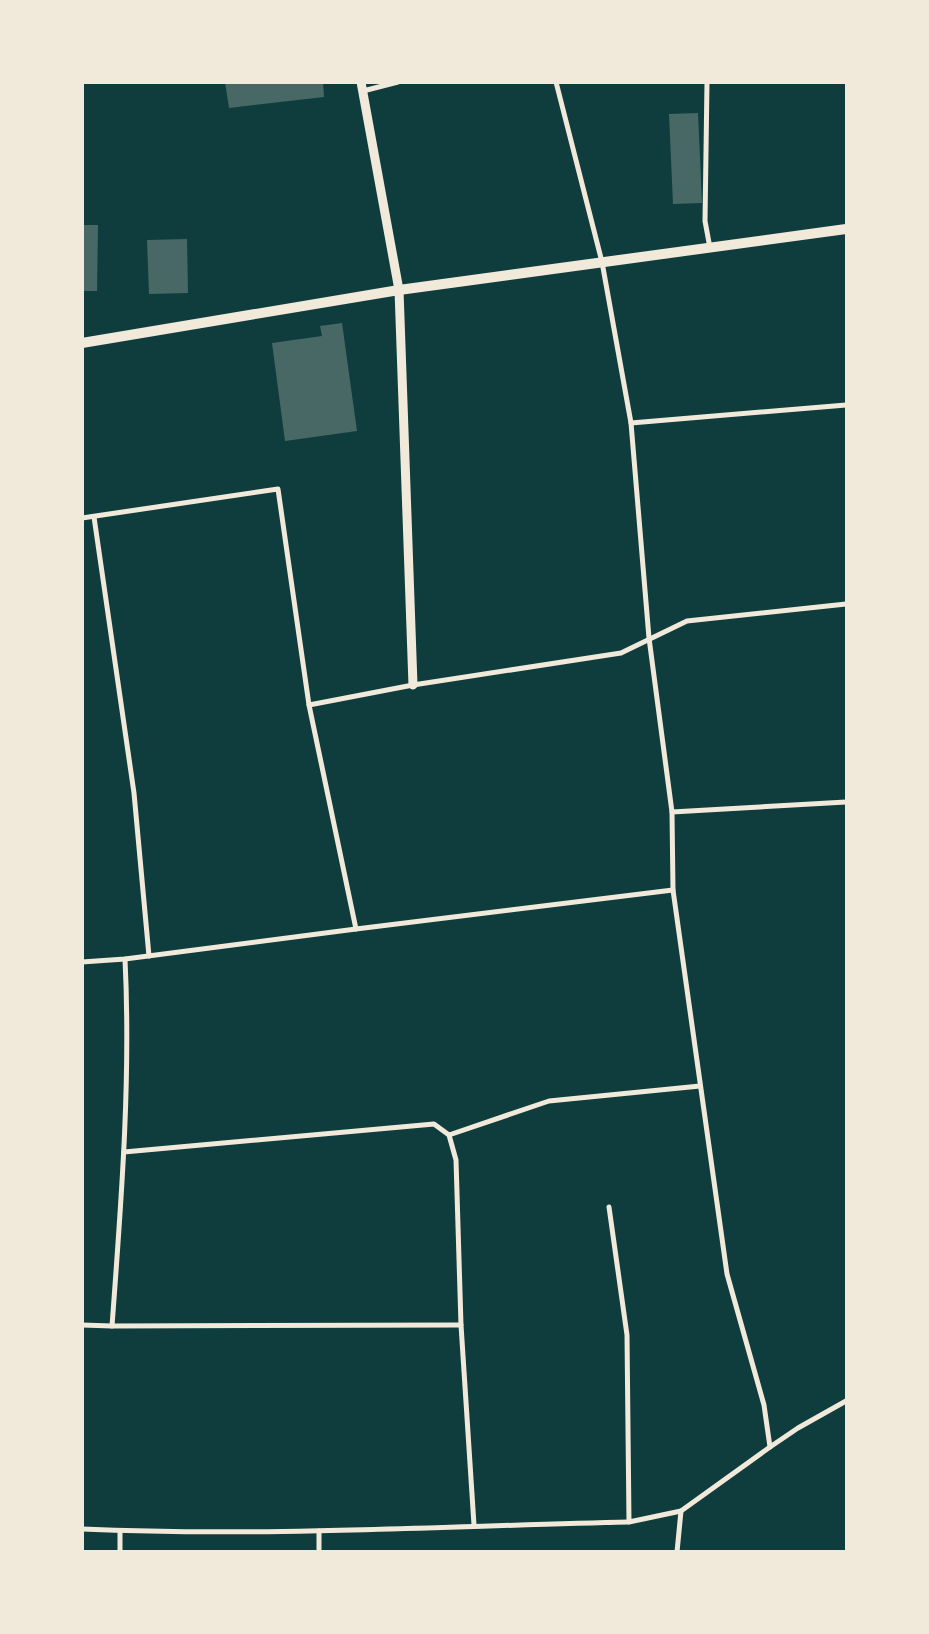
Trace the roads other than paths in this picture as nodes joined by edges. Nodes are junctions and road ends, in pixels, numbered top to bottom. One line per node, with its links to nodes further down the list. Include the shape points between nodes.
1 (398, 82): 4 (street)
2 (556, 82): 7 (street)
3 (707, 82): 6 (street, via 705,221)
4 (362, 87): 8 (street)
5 (846, 229): 6 (main road)
6 (710, 248): 7 (main road)
7 (602, 262): 8 (main road); 11 (street)
8 (399, 290): 9 (main road); 16 (street)
9 (82, 343)
10 (846, 405): 11 (street)
11 (631, 423): 15 (street)
12 (94, 517): 13 (street); 17 (street, via 278,488); 22 (street, via 134,793)
13 (82, 518)
14 (846, 604): 15 (street, via 687,621)
15 (649, 638): 16 (street, via 621,653); 19 (street)
16 (413, 685): 17 (street)
17 (310, 705): 21 (street)
18 (846, 802): 19 (street)
19 (672, 812): 20 (street)
20 (673, 890): 21 (street); 25 (street)
21 (356, 929): 22 (street)
22 (149, 956): 23 (street)
23 (125, 959): 24 (street); 27 (street, via 128,1016)
24 (82, 962)
25 (700, 1086): 26 (street, via 549,1101); 33 (street, via 727,1274 764,1405)
26 (449, 1135): 27 (street, via 434,1124); 30 (street, via 456,1160)
27 (124, 1152): 31 (street)
28 (609, 1206): 35 (street, via 627,1335)
29 (82, 1325): 31 (street)
30 (461, 1325): 31 (street); 36 (street)
31 (112, 1326)
32 (846, 1401): 33 (street)
33 (770, 1447): 34 (street)
34 (681, 1511): 35 (street); 42 (street)
35 (629, 1522): 36 (street)
36 (474, 1525): 39 (street)
37 (82, 1529): 38 (street)
38 (120, 1531): 39 (street); 40 (street)
39 (319, 1531): 41 (street)
40 (120, 1552)
41 (320, 1552)
42 (677, 1552)

